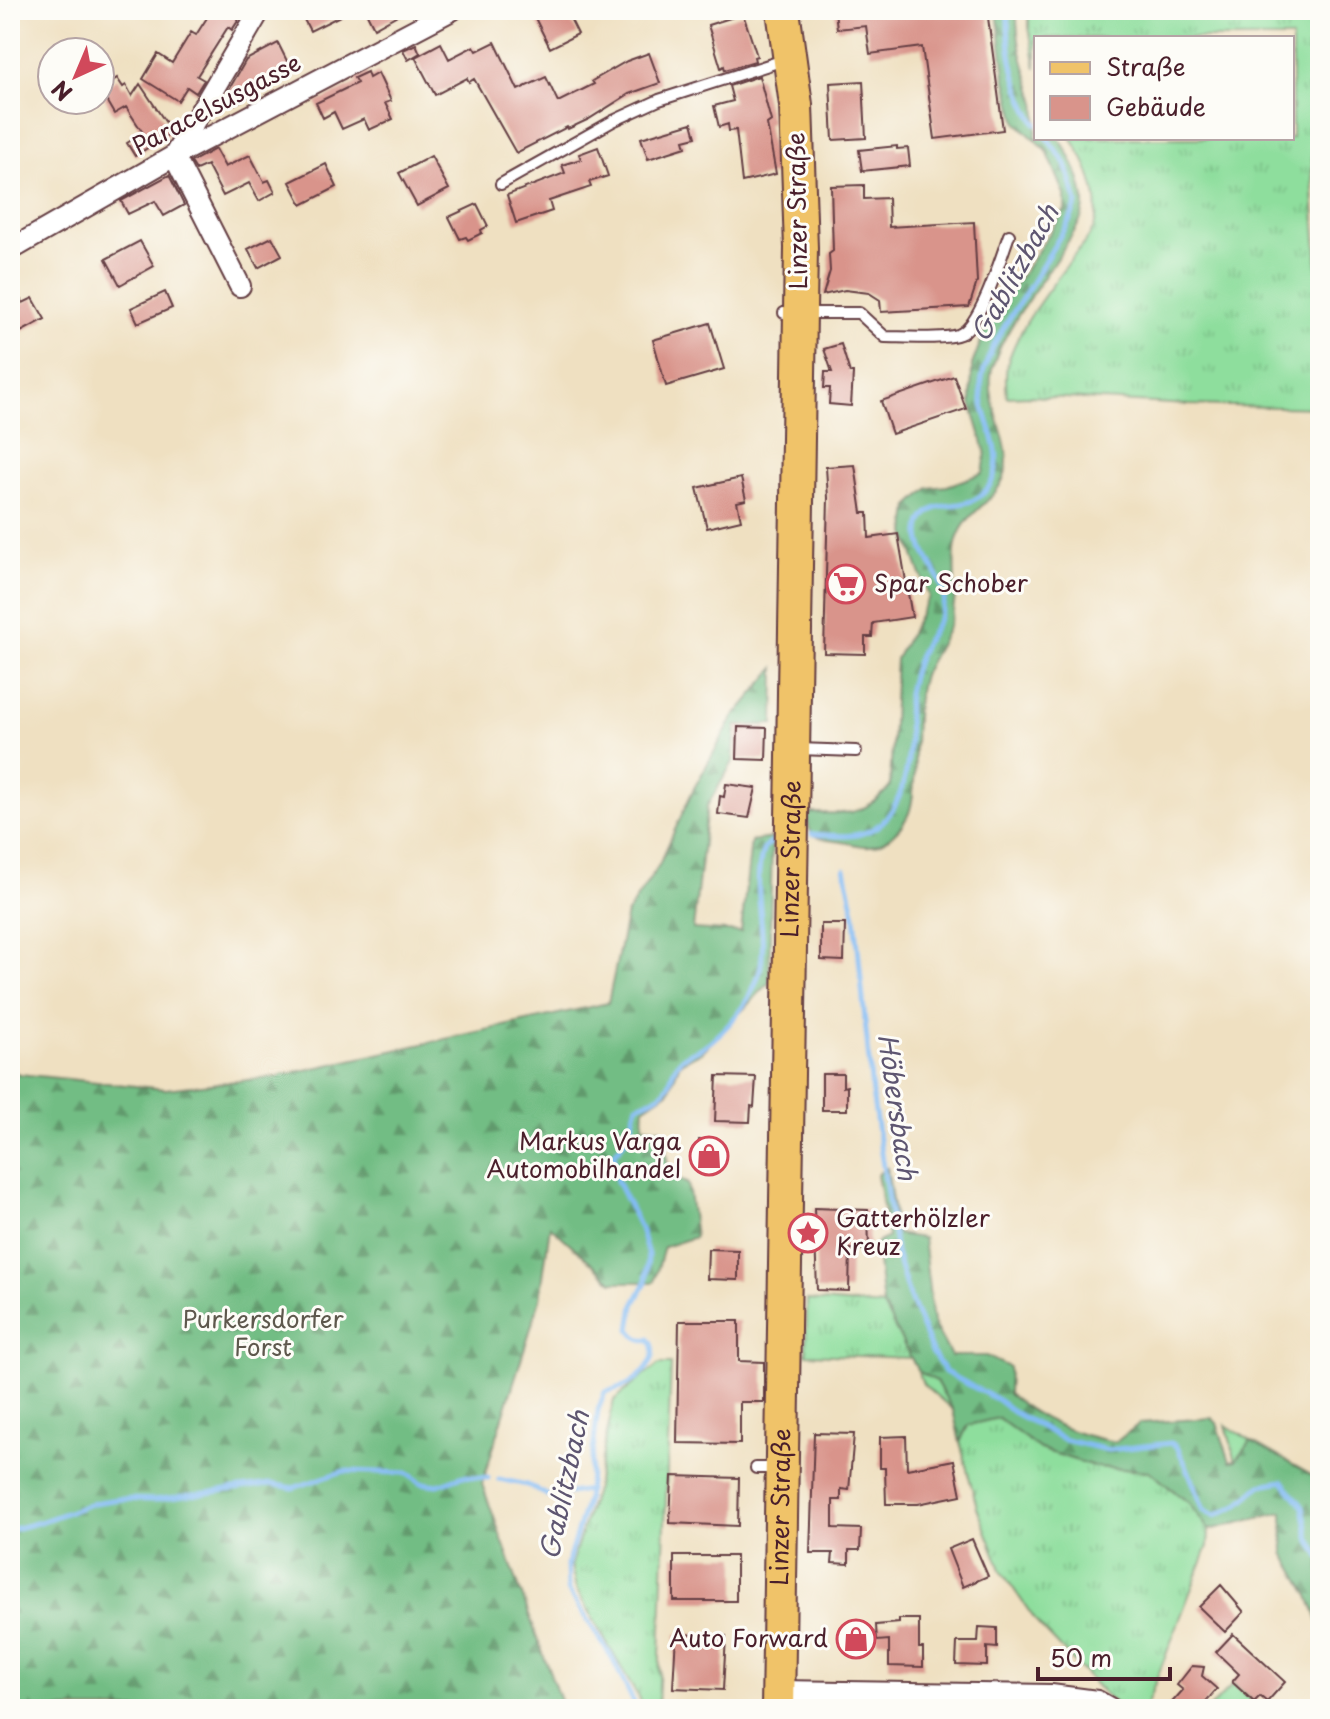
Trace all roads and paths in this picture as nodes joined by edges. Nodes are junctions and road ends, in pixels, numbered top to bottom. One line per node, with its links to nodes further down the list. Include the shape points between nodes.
1 (260, 10): 5 (street)
2 (452, 10): 5 (street, Paracelsusgasse)
3 (783, 10): 4 (main road, Linzer Straße)
4 (796, 57): 6 (lane, via 659,100); 10 (main road, Linzer Straße, via 801,191)
5 (174, 156): 8 (street, Paracelsusgasse); 9 (street)
6 (501, 184)
7 (1009, 235): 10 (lane, via 991,287 969,329 957,336 885,337 859,313)
8 (10, 250)
9 (240, 286)
10 (792, 313): 11 (main road, Linzer Straße)
11 (794, 749): 12 (lane); 13 (main road, Linzer Straße, via 769,1468)
12 (856, 751)
13 (778, 1700): 14 (street)
14 (1010, 1702): 15 (street, via 1079,1698)
15 (1111, 1709)

